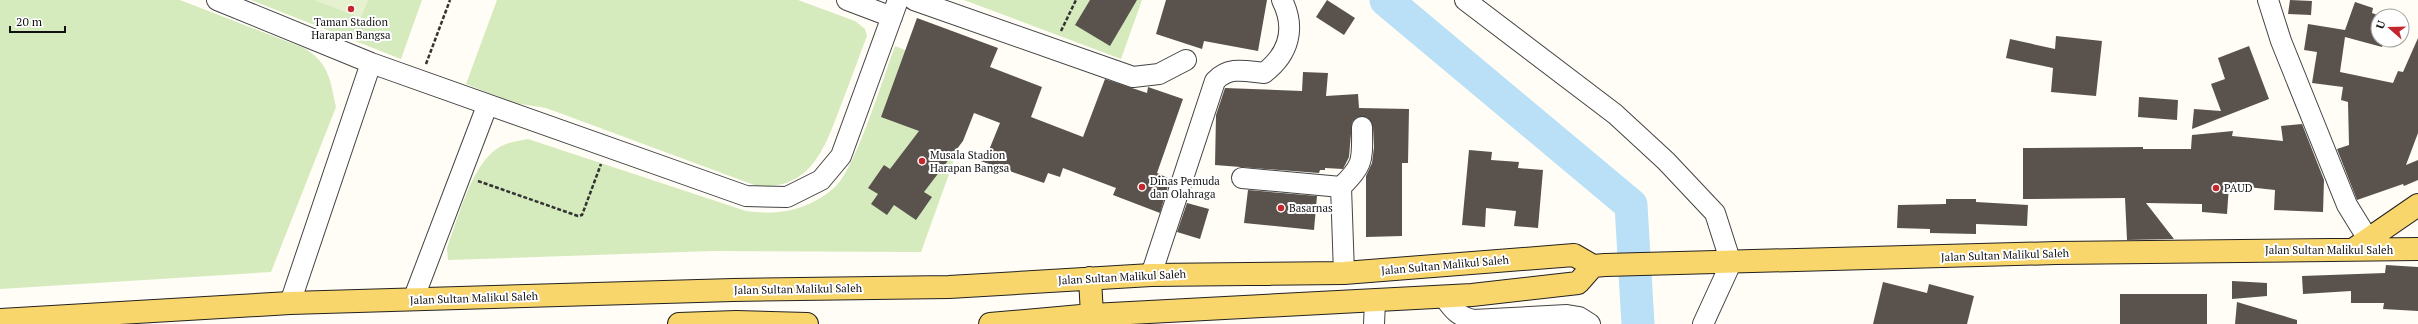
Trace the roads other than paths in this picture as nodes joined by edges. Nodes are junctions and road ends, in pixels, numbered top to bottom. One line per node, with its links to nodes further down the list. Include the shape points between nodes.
1 (217, 0): 9 (street)
2 (847, 0): 7 (street)
3 (914, 0): 8 (street, via 1133,77 1159,74)
4 (1282, 0): 19 (street, via 1291,22 1288,40 1278,62 1264,73 1231,70 1221,74 1215,81)
5 (1466, 0): 17 (street, via 1615,114 1666,162 1715,213)
6 (2268, 0): 15 (street, via 2281,41)
7 (895, 9): 10 (street, via 841,156 820,180 787,197 746,196)
8 (1186, 60)
9 (371, 63): 10 (street); 26 (street)
10 (487, 106): 24 (street)
11 (1362, 127): 13 (street, via 1360,166)
12 (1242, 178): 13 (street)
13 (1341, 187): 20 (street)
14 (2418, 206): 15 (main road)
15 (2361, 244): 16 (main road, Jalan Sultan Malikul Saleh); 17 (main road, Jalan Sultan Malikul Saleh)
16 (2418, 249)
17 (1731, 263): 18 (main road, Jalan Sultan Malikul Saleh); 36 (street)
18 (1599, 266): 20 (main road, Jalan Sultan Malikul Saleh, via 1574,255); 23 (main road, via 1578,282)
19 (1150, 274): 20 (main road, Jalan Sultan Malikul Saleh); 21 (main road, Jalan Sultan Malikul Saleh)
20 (1344, 274)
21 (1090, 278): 22 (main road, Jalan Sultan Malikul Saleh, via 949,287); 27 (main road)
22 (733, 290): 24 (main road, Jalan Sultan Malikul Saleh); 30 (main road)
23 (1444, 297): 25 (main road); 35 (street, via 1454,312 1473,320 1567,315 1579,317)
24 (413, 300): 26 (main road, Jalan Sultan Malikul Saleh)
25 (1375, 302): 27 (main road); 34 (street)
26 (290, 303): 28 (main road, Jalan Sultan Malikul Saleh)
27 (1092, 316): 33 (main road)
28 (120, 318): 29 (main road, Jalan Sultan Malikul Saleh)
29 (0, 320)
30 (736, 322): 31 (main road); 32 (main road)
31 (679, 324)
32 (807, 324)
33 (990, 324)
34 (1374, 324)
35 (1590, 324)
36 (1704, 324)

